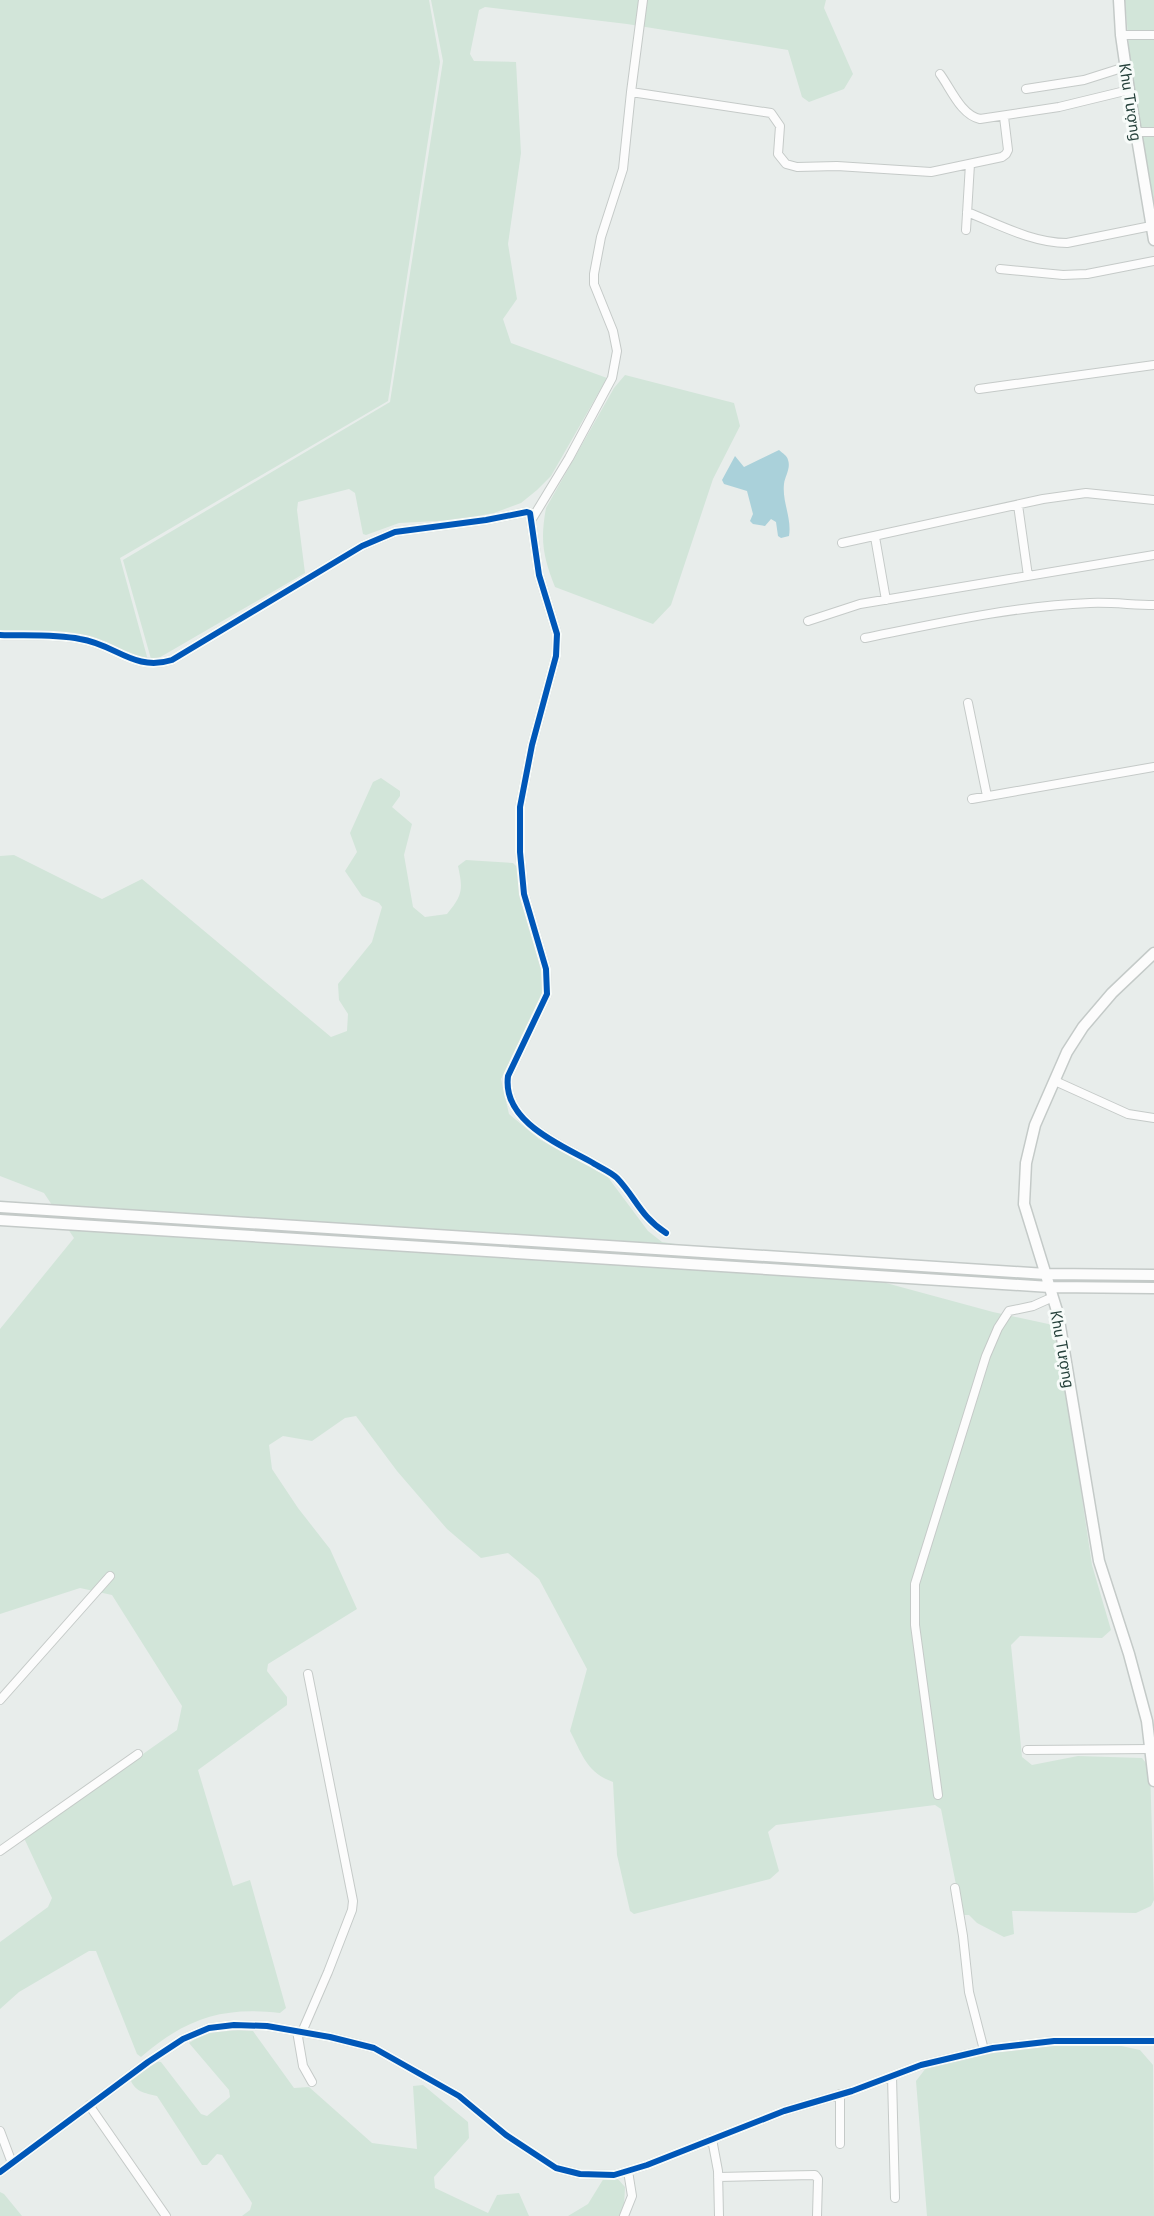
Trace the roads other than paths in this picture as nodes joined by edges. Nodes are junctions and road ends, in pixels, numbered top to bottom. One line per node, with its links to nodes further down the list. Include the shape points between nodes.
1 (644, 0): 9 (street)
2 (1119, 0): 3 (main road, Khu Tượng)
3 (1121, 35): 4 (street); 5 (main road, Khu Tượng)
4 (1154, 35)
5 (1125, 67): 7 (street, via 1084,80); 8 (main road, Khu Tượng)
6 (940, 74): 10 (street, via 974,118)
7 (1026, 88)
8 (1128, 90): 10 (street); 11 (main road, Khu Tượng)
9 (631, 92): 13 (street, via 771,113 780,126 780,158 797,167 931,172); 24 (street, via 623,169 601,237 594,274 617,351 612,378)
10 (1004, 117): 13 (street, via 1006,154)
11 (1136, 132): 12 (street); 15 (main road, Khu Tượng)
12 (1154, 132)
13 (970, 164): 14 (street)
14 (967, 212): 15 (street, via 1055,243); 16 (street)
15 (1151, 226): 17 (main road, Khu Tượng)
16 (966, 230)
17 (1154, 240)
18 (1154, 261): 19 (street, via 1075,274)
19 (1000, 269)
20 (1154, 365): 21 (street)
21 (979, 389)
22 (1154, 500): 23 (street, via 1086,493)
23 (1017, 505): 25 (street); 28 (street)
24 (532, 519): 32 (street, via 527,512 395,532 362,546 163,663 131,660 82,639); 43 (street, via 539,575 557,634 556,656 525,776 520,852 524,894 548,981 547,994 506,1088 527,1122 616,1178 642,1213)
25 (875, 537): 26 (street); 29 (street)
26 (842, 543)
27 (1154, 555): 28 (street)
28 (1028, 576): 29 (street)
29 (886, 600): 31 (street, via 836,610)
30 (1154, 605): 33 (street, via 1107,602 1027,609)
31 (808, 621)
32 (0, 635)
33 (865, 638)
34 (968, 704): 36 (street)
35 (1154, 767): 36 (street)
36 (987, 796): 37 (street)
37 (972, 798)
38 (1154, 953): 39 (main road, Khu Tượng, via 1083,1027)
39 (1055, 1081): 40 (street, via 1128,1114); 44 (main road, Khu Tượng, via 1035,1125 1026,1163 1024,1204)
40 (1154, 1119)
41 (0, 1207): 44 (main road)
42 (0, 1220): 47 (main road)
43 (666, 1233)
44 (1046, 1274): 45 (main road); 47 (main road, Khu Tượng)
45 (1154, 1275)
46 (1154, 1287): 47 (main road)
47 (1051, 1292): 51 (main road, Khu Tượng, via 1058,1314 1099,1562 1129,1654); 55 (street, via 1034,1306 1009,1311 998,1328 915,1584 915,1624)
48 (110, 1576): 50 (street)
49 (308, 1674): 58 (street, via 353,1901 328,1972)
50 (0, 1700)
51 (1152, 1749): 52 (street); 54 (main road, Khu Tượng)
52 (1028, 1750)
53 (138, 1754): 56 (street)
54 (1154, 1781)
55 (938, 1795)
56 (0, 1851)
57 (955, 1888): 60 (street, via 969,1992)
58 (300, 2031): 62 (street, via 303,2066); 64 (street, via 267,2026 209,2028 183,2039); 69 (street, via 374,2048 459,2096 506,2135 556,2168 580,2174 614,2175)
59 (1154, 2042): 60 (street, via 1054,2041)
60 (984, 2050): 61 (street)
61 (892, 2076): 63 (street); 72 (street)
62 (312, 2082)
63 (840, 2094): 66 (street); 67 (street)
64 (89, 2105): 68 (street); 73 (street)
65 (0, 2131): 68 (street)
66 (712, 2139): 69 (street); 71 (street)
67 (840, 2144)
68 (12, 2163): 70 (street)
69 (628, 2171): 74 (street, via 632,2196)
70 (0, 2172)
71 (718, 2177): 75 (street); 76 (street, via 815,2175)
72 (895, 2198)
73 (166, 2216)
74 (624, 2216)
75 (719, 2216)
76 (817, 2216)

